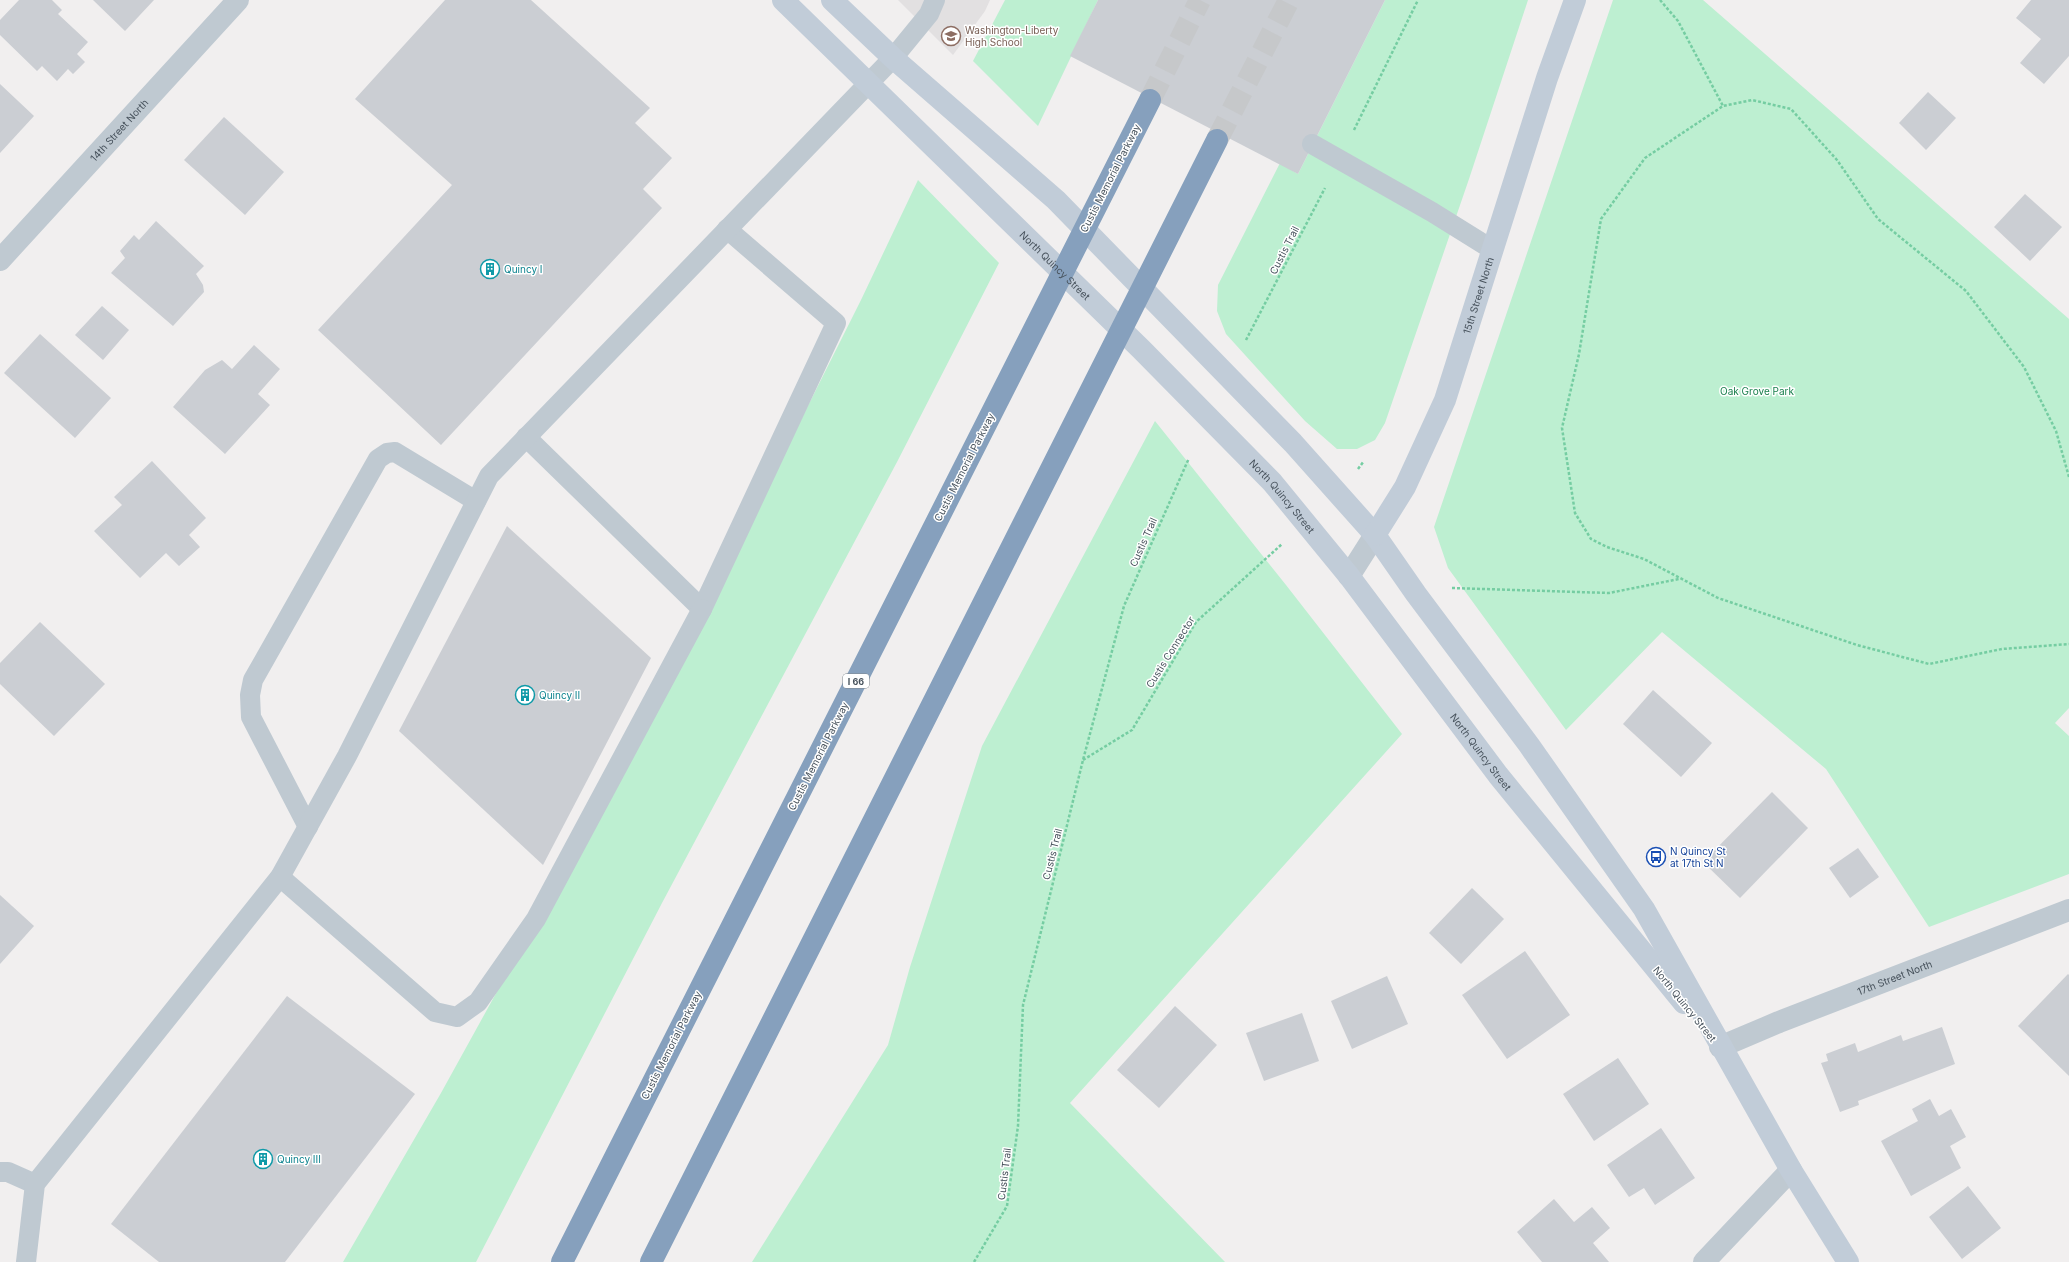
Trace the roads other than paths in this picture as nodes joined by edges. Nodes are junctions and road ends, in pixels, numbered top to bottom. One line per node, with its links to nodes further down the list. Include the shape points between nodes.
1 (238, 0): 13 (street, 14th Street North)
2 (784, 0): 7 (main road, North Quincy Street)
3 (832, 0): 6 (main road, North Quincy Street)
4 (935, 0): 6 (lane, via 929,14)
5 (1576, 0): 12 (main road, 15th Street North, via 1547,78)
6 (893, 58): 7 (lane); 16 (main road, North Quincy Street, via 1056,200 1293,443)
7 (869, 82): 11 (lane); 17 (main road, North Quincy Street, via 1141,349 1272,482)
8 (1150, 100): 27 (highway, Custis Memorial Parkway / I 66)
9 (1217, 140): 28 (highway)
10 (1312, 144): 12 (lane)
11 (727, 229): 14 (lane); 18 (lane, via 836,323)
12 (1493, 250): 16 (main road, 15th Street North, via 1445,400 1405,487)
13 (0, 260)
14 (526, 438): 15 (lane, via 489,476); 18 (lane)
15 (476, 501): 19 (lane, via 348,756); 19 (lane, via 395,452 387,453 378,460 253,680 250,695 252,717)
16 (1375, 535): 17 (street, 15th Street North); 22 (main road, North Quincy Street, via 1644,909)
17 (1349, 576): 22 (main road, North Quincy Street, via 1498,775)
18 (702, 609): 20 (lane, via 536,919 478,1002 456,1016 435,1012)
19 (308, 827): 20 (lane)
20 (280, 876): 25 (lane)
21 (2069, 910): 22 (street, 17th Street North)
22 (1720, 1047): 23 (main road, North Quincy Street)
23 (1791, 1170): 29 (street); 30 (main road, North Quincy Street)
24 (0, 1172): 25 (lane, via 8,1172)
25 (35, 1184): 26 (lane)
26 (28, 1261)
27 (562, 1262)
28 (651, 1262)
29 (1704, 1262)
30 (1848, 1262)

